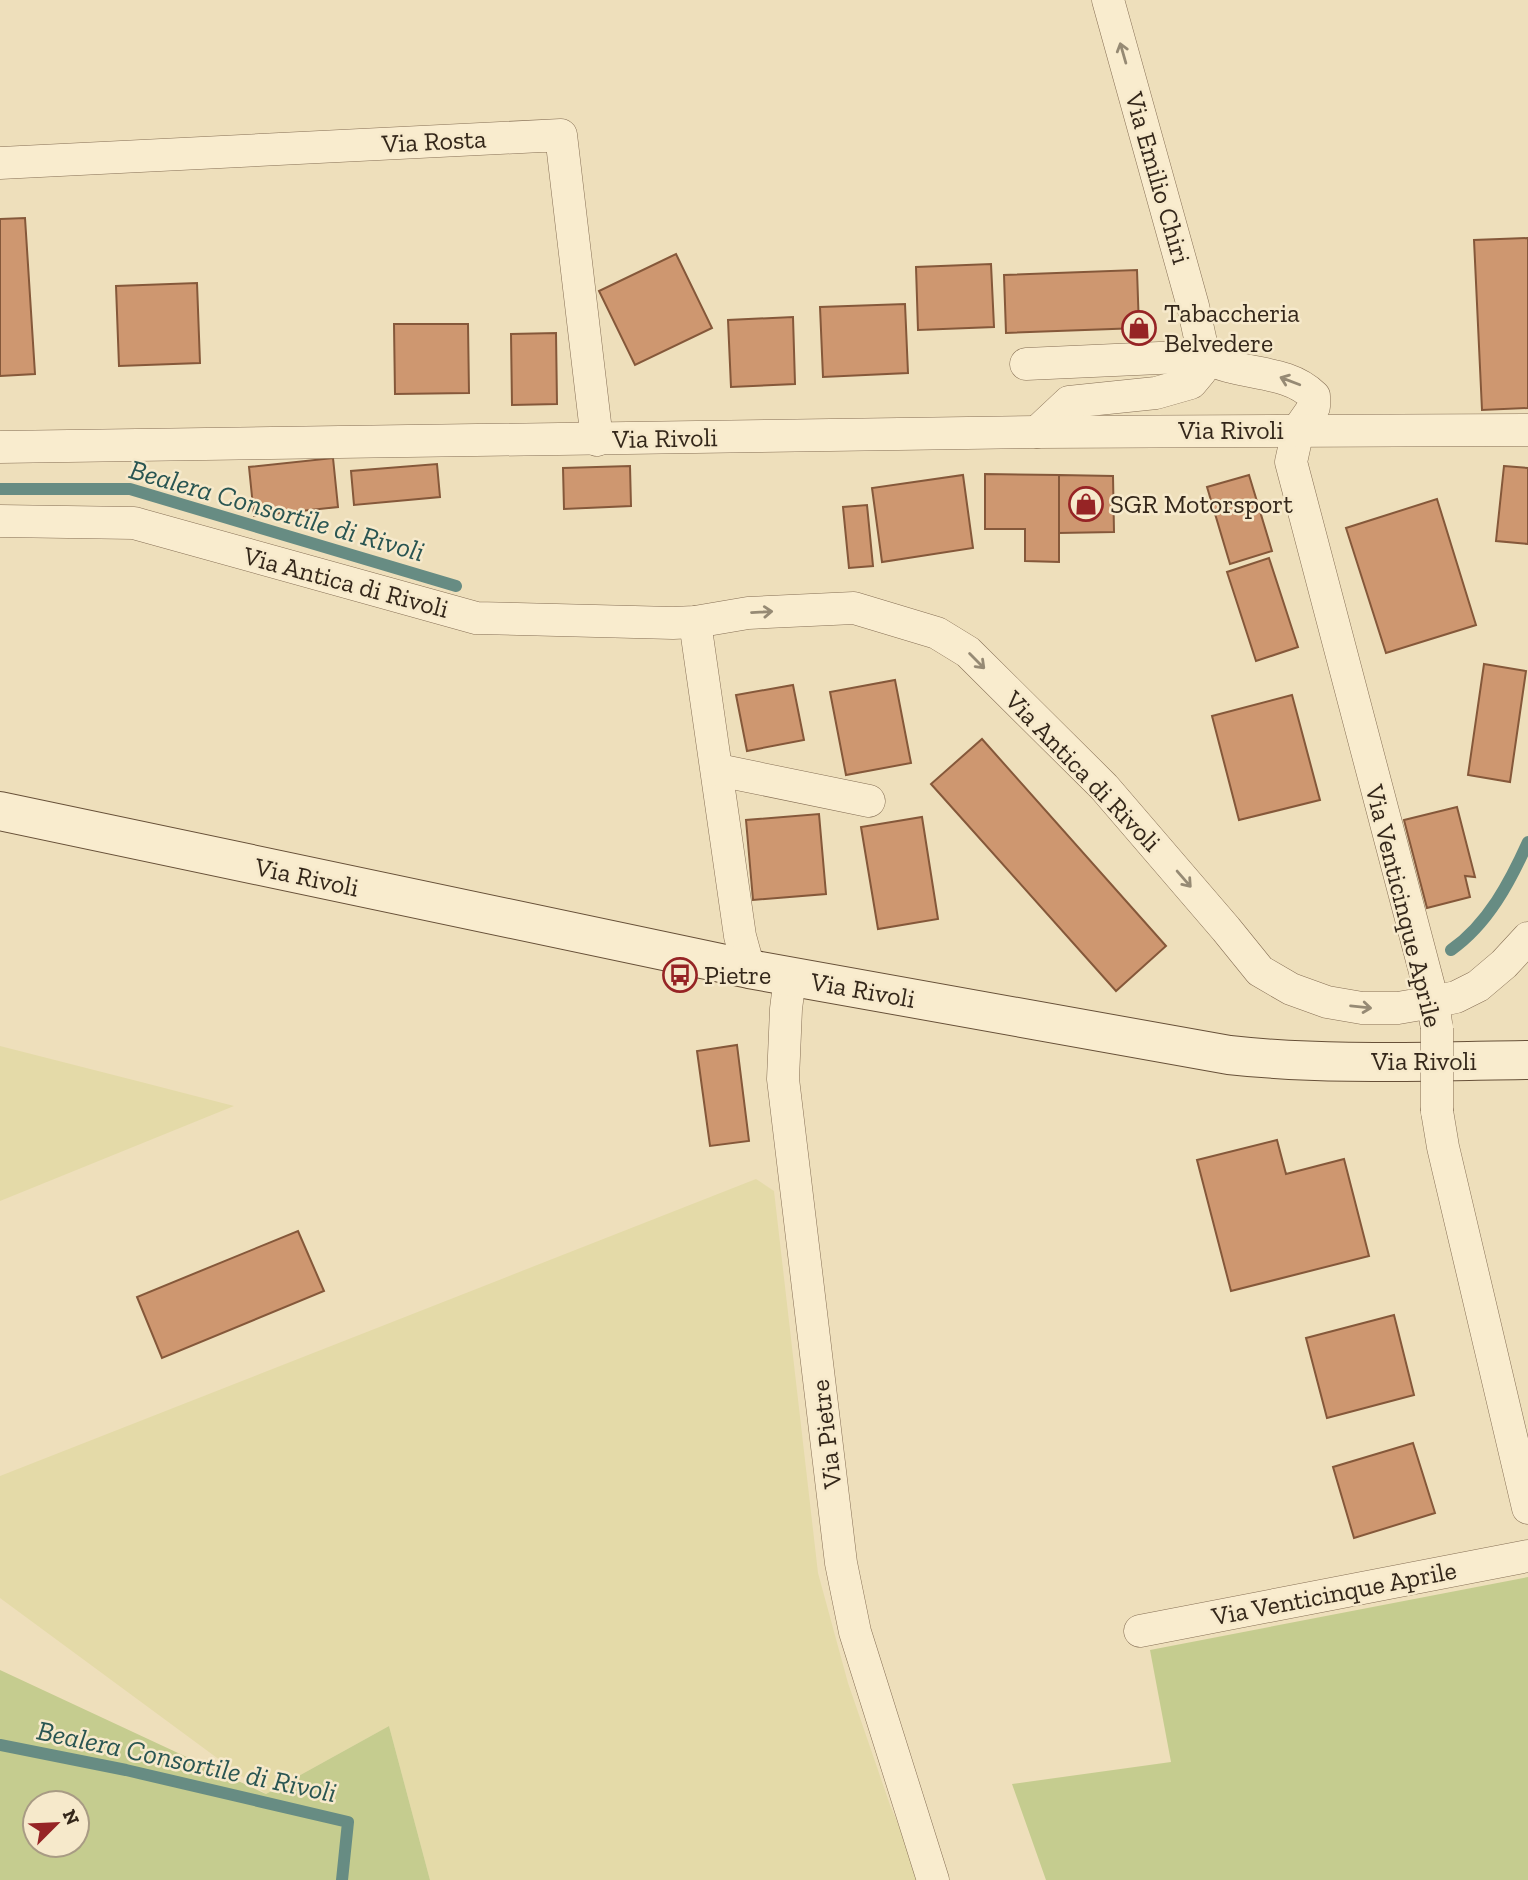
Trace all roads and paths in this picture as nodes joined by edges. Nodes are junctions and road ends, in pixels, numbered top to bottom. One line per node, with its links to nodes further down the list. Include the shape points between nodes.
1 (1108, 0): 3 (street, Via Emilio Chiri, one-way to 1)
2 (0, 163): 8 (street, Via Rosta, via 561,135)
3 (1204, 356): 4 (street, Via Rivoli); 5 (street, Via Rivoli, one-way to 3, via 1314,407 1314,396 1306,387); 7 (street, Via Rivoli, via 1201,372 1191,383 1156,393 1069,402)
4 (1026, 364)
5 (1298, 430): 6 (street, Via Rivoli); 7 (street, Via Rivoli); 18 (street, Via Venticinque Aprile, via 1291,462)
6 (1528, 430)
7 (1037, 432): 8 (street, Via Rivoli)
8 (597, 440): 9 (street, Via Rivoli)
9 (0, 447)
10 (0, 521): 11 (street, Via Antica di Rivoli, via 134,523 476,618)
11 (695, 622): 12 (street); 18 (street, Via Antica di Rivoli, one-way to 18, via 748,613 854,608 937,633 968,652 1104,787 1260,971 1327,1002)
12 (718, 770): 13 (street); 16 (street, via 740,936)
13 (869, 801)
14 (0, 811): 16 (street, Via Rivoli)
15 (1528, 938): 18 (street, Via Antica di Rivoli, via 1478,986)
16 (750, 970): 17 (street, Via Rivoli)
17 (790, 977): 19 (street, Via Rivoli, via 1269,1059); 24 (street, Via Pietre, via 783,1079 841,1563 855,1632)
18 (1435, 1015): 20 (street, Via Venticinque Aprile, bridge, via 1437,1111 1443,1147)
19 (1528, 1060)
20 (1519, 1434): 21 (street, Via Venticinque Aprile)
21 (1528, 1508)
22 (1528, 1556): 23 (street, Via Venticinque Aprile)
23 (1140, 1631)
24 (933, 1880)

